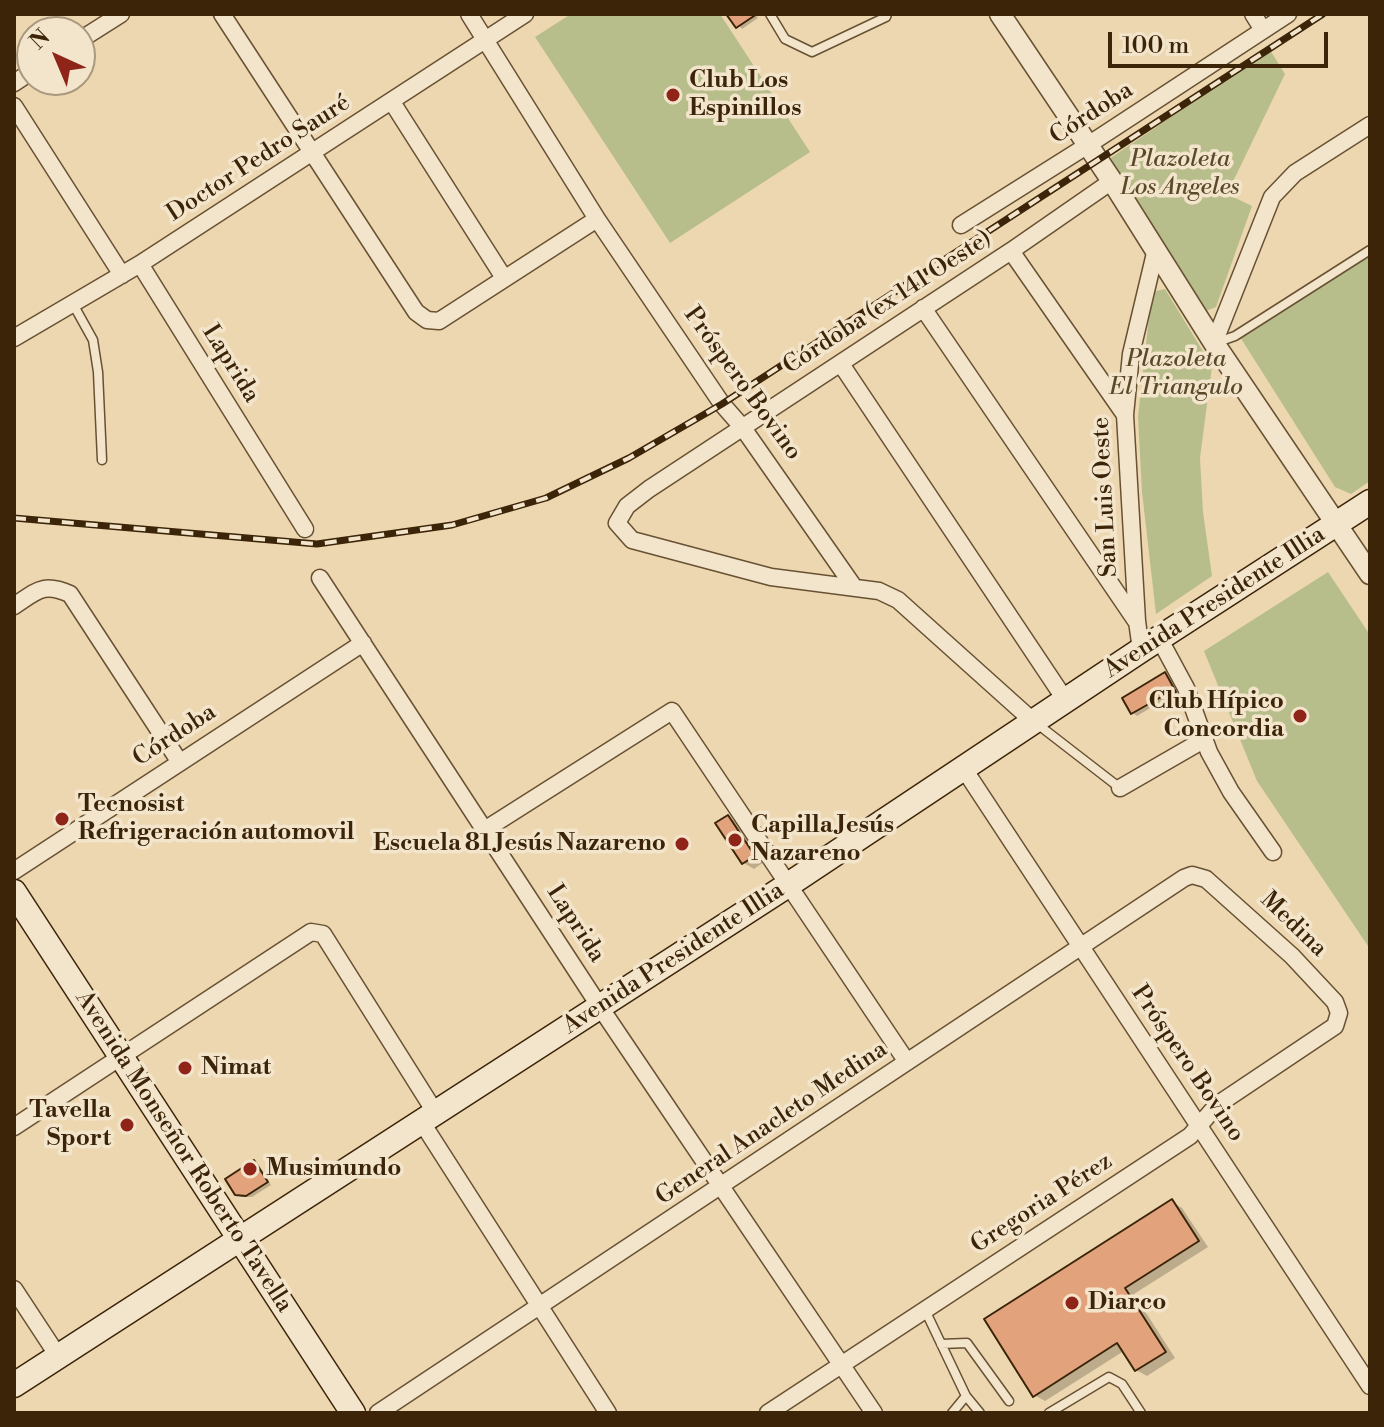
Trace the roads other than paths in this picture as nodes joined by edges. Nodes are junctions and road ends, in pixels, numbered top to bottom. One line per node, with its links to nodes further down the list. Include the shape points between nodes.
1 (121, 14): 10 (street)
2 (222, 14): 17 (street)
3 (469, 14): 12 (street, Próspero Bovino)
4 (525, 14): 12 (street, Doctor Pedro Sauré)
5 (770, 14): 6 (lane, via 785,39 812,52)
6 (887, 14)
7 (1000, 14): 16 (street)
8 (1253, 14): 11 (street)
9 (1288, 14): 11 (street, Córdoba)
10 (96, 30)
11 (1263, 30): 16 (street, Córdoba)
12 (487, 41): 13 (street, Doctor Pedro Sauré); 19 (street, Próspero Bovino)
13 (392, 102): 17 (street, Doctor Pedro Sauré); 26 (street)
14 (14, 106): 25 (street)
15 (1370, 125): 30 (street, via 1295,173 1272,197)
16 (1088, 145): 18 (street); 20 (street, Córdoba)
17 (311, 154): 24 (street, Doctor Pedro Sauré); 26 (street, via 416,312 427,320 439,321)
18 (1112, 181): 21 (street); 23 (street, Córdoba (ex 141 Oeste))
19 (597, 219): 26 (street); 33 (street, Próspero Bovino)
20 (961, 225)
21 (1156, 249): 30 (street); 32 (street, San Luis Oeste, via 1131,354)
22 (1370, 250): 30 (lane, via 1235,336)
23 (1011, 251): 28 (street, Córdoba (ex 141 Oeste)); 32 (street)
24 (140, 264): 25 (street, Doctor Pedro Sauré); 37 (street, Laprida)
25 (122, 275): 27 (street, Doctor Pedro Sauré)
26 (504, 278)
27 (72, 304): 29 (street, Doctor Pedro Sauré); 34 (lane, via 93,340)
28 (923, 308): 31 (street, Córdoba (ex 141 Oeste)); 42 (street)
29 (15, 334)
30 (1214, 343): 36 (street)
31 (841, 364): 33 (street, Córdoba (ex 141 Oeste)); 45 (street)
32 (1125, 415): 42 (street, San Luis Oeste)
33 (743, 428): 40 (street, Próspero Bovino); 40 (street, Córdoba (ex 141 Oeste), via 627,506 617,523 632,540 771,577)
34 (102, 460)
35 (1370, 502): 36 (main road, Avenida Presidente Illia)
36 (1337, 523): 38 (street); 44 (main road, Avenida Presidente Illia)
37 (305, 529)
38 (1370, 574)
39 (320, 578): 43 (street, Laprida)
40 (854, 587): 46 (street, via 898,600)
41 (14, 606): 48 (street, via 41,588 53,586 70,594)
42 (1137, 621): 44 (street, San Luis Oeste)
43 (363, 643): 48 (street, Córdoba); 51 (street, Laprida)
44 (1150, 644): 45 (main road, Avenida Presidente Illia); 47 (street, via 1186,688)
45 (1066, 701): 46 (main road, Avenida Presidente Illia)
46 (1035, 723): 49 (main road, Avenida Presidente Illia); 50 (lane)
47 (1205, 739): 50 (street); 52 (street, via 1231,792)
48 (179, 761): 53 (street, Córdoba)
49 (964, 769): 55 (main road, Avenida Presidente Illia); 57 (street, Próspero Bovino)
50 (1120, 788)
51 (486, 829): 55 (street, via 672,711); 58 (street, Laprida)
52 (1273, 852)
53 (14, 871)
54 (1192, 875): 57 (street, General Anacleto Medina); 59 (street, Medina, via 1206,879 1247,913 1311,975 1335,1002)
55 (788, 885): 58 (main road, Avenida Presidente Illia); 61 (street)
56 (14, 892): 60 (main road, Avenida Monseñor Roberto Tavella)
57 (1080, 947): 61 (street, General Anacleto Medina); 63 (street, Próspero Bovino)
58 (600, 1007): 62 (main road, Avenida Presidente Illia); 65 (street, Laprida)
59 (1335, 1026): 63 (street, Gregoria Pérez, via 1217,1105)
60 (122, 1058): 62 (street, via 311,932 323,934); 64 (street); 66 (main road, Avenida Monseñor Roberto Tavella)
61 (907, 1062): 65 (street, General Anacleto Medina)
62 (428, 1116): 66 (main road, Avenida Presidente Illia); 68 (street)
63 (1199, 1125): 69 (street, Gregoria Pérez, via 1190,1136); 74 (street, Próspero Bovino)
64 (14, 1127)
65 (721, 1187): 68 (street, General Anacleto Medina); 72 (street, Laprida)
66 (240, 1239): 71 (main road, Avenida Presidente Illia); 77 (main road, Avenida Monseñor Roberto Tavella)
67 (14, 1289): 71 (street)
68 (539, 1307): 78 (street, General Anacleto Medina); 79 (street)
69 (925, 1310): 70 (lane); 72 (street, Gregoria Pérez)
70 (941, 1344): 75 (lane); 76 (lane, via 967,1343)
71 (58, 1356): 73 (main road, Avenida Presidente Illia)
72 (842, 1364): 80 (street, Gregoria Pérez); 81 (street, Laprida)
73 (14, 1385)
74 (1370, 1386)
75 (966, 1396): 82 (lane); 83 (lane)
76 (1009, 1401)
77 (353, 1413)
78 (378, 1413)
79 (608, 1413)
80 (768, 1413)
81 (874, 1413)
82 (952, 1413)
83 (980, 1413)
84 (1049, 1413): 85 (lane, via 1109,1377 1122,1384)
85 (1141, 1413)

